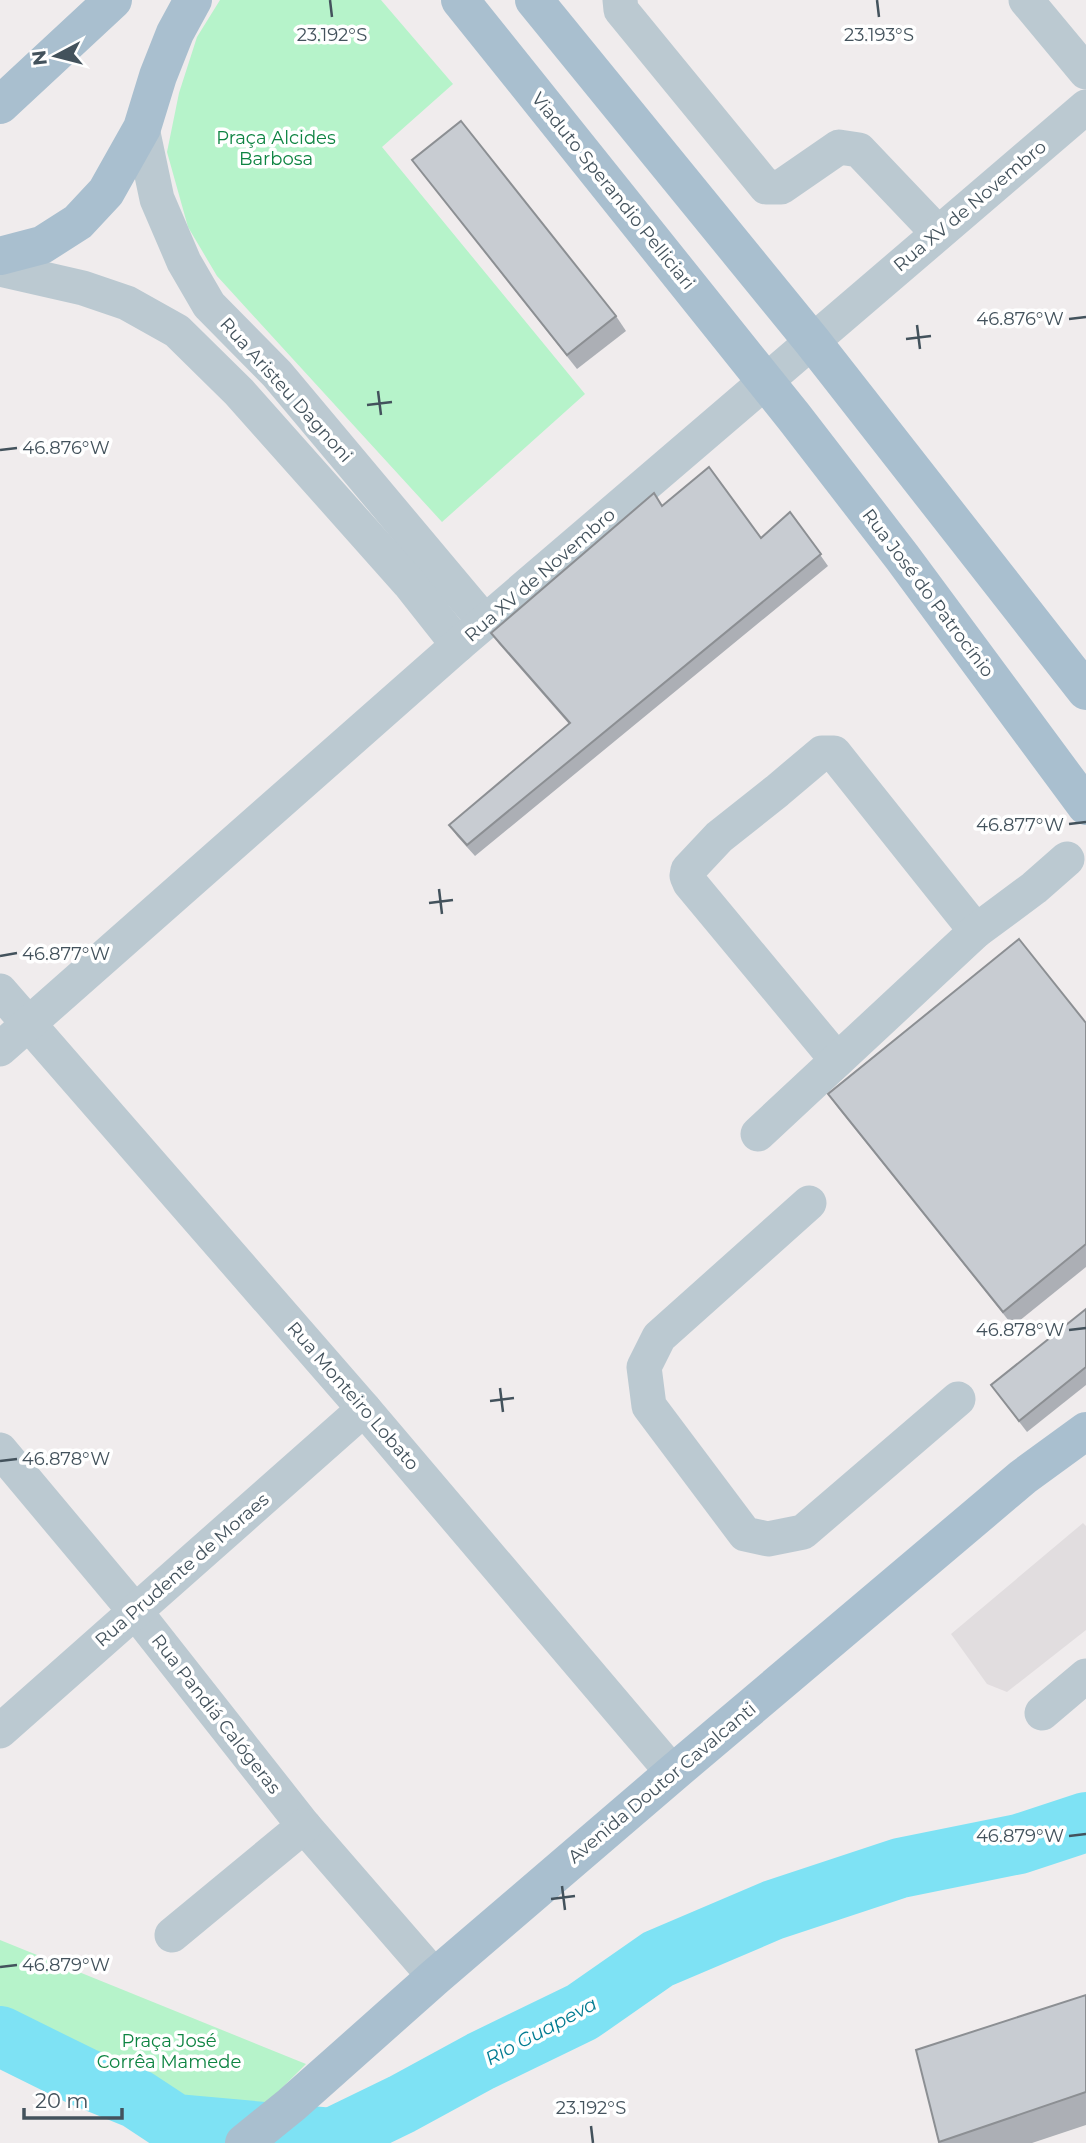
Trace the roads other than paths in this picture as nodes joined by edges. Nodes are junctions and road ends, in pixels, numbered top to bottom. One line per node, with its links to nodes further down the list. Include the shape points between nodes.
1 (113, 0): 8 (main road)
2 (193, 0): 10 (main road, via 175,33)
3 (460, 0): 15 (main road, Viaduto Sperandio Pelliciari)
4 (534, 0): 14 (main road)
5 (620, 0): 11 (street, via 621,10 766,187 781,187 839,147 859,150)
6 (1026, 0): 7 (street)
7 (1086, 72)
8 (0, 105)
9 (1086, 107): 11 (street, Rua XV de Novembro)
10 (142, 128): 12 (main road, via 106,192 78,222 42,245); 16 (street, Rua Aristeu Dagnoni, via 157,200 209,305 277,374)
11 (938, 233): 14 (street, Rua XV de Novembro)
12 (0, 256)
13 (0, 269): 17 (street, Rua Aristeu Dagnoni, via 127,303 177,331 239,392 409,583)
14 (812, 341): 15 (street, Rua XV de Novembro); 18 (main road)
15 (766, 381): 16 (street, Rua XV de Novembro); 19 (main road, Rua José do Patrocínio)
16 (485, 622): 17 (street, Rua XV de Novembro)
17 (458, 645): 23 (street, Rua XV de Novembro)
18 (1086, 691)
19 (1086, 806)
20 (1067, 859): 21 (street)
21 (976, 931): 25 (street); 25 (street, via 834,753 822,752 719,838 688,870 690,884)
22 (0, 991): 23 (street, Rua Monteiro Lobato)
23 (28, 1023): 24 (street, Rua XV de Novembro); 29 (street, Rua Monteiro Lobato)
24 (0, 1049)
25 (837, 1060): 26 (street)
26 (758, 1134)
27 (809, 1203): 28 (street, via 659,1337 644,1367 649,1406 745,1534 768,1539 803,1532)
28 (958, 1399)
29 (364, 1409): 32 (street, Rua Prudente de Moraes); 36 (street, Rua Monteiro Lobato)
30 (1086, 1431): 36 (main road, Avenida Doutor Cavalcanti, via 1024,1477)
31 (0, 1450): 32 (street, Rua Pandiá Calógeras)
32 (134, 1610): 35 (street, Rua Prudente de Moraes); 37 (street, Rua Pandiá Calógeras)
33 (1086, 1676): 34 (street)
34 (1042, 1713)
35 (0, 1731)
36 (673, 1773): 39 (main road, Avenida Doutor Cavalcanti)
37 (304, 1826): 38 (street); 39 (street, Rua Pandiá Calógeras)
38 (172, 1935)
39 (435, 1977): 40 (main road, Avenida Doutor Cavalcanti)
40 (244, 2143)

